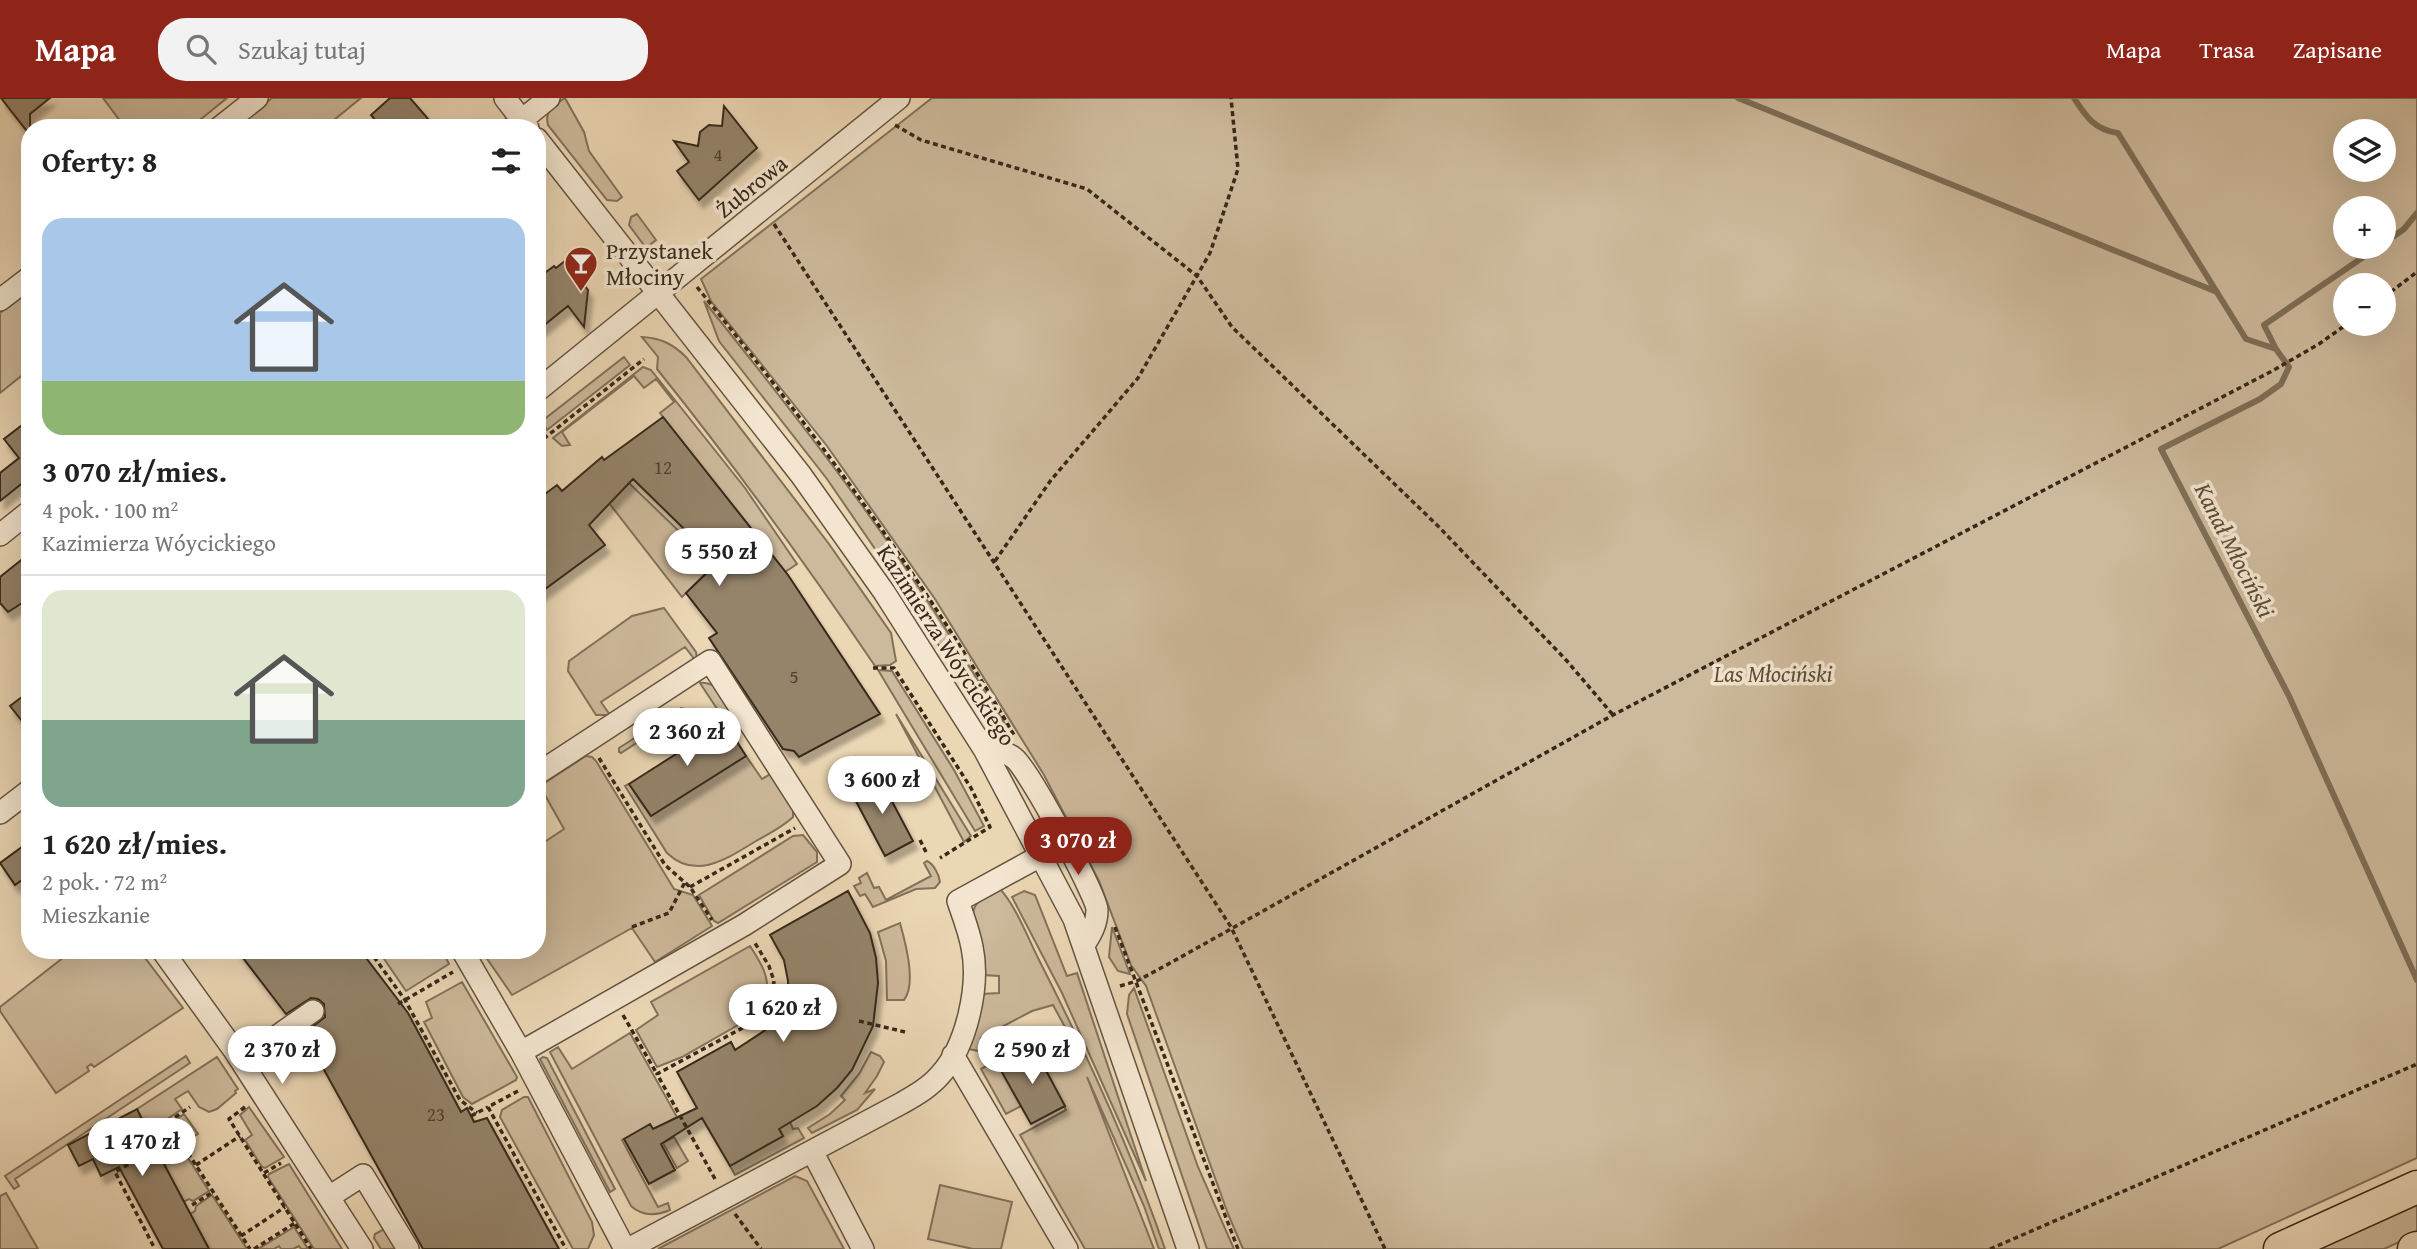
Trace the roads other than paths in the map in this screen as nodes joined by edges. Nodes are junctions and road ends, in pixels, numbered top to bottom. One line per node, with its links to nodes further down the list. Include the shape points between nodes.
1 (257, 98): 5 (street)
2 (505, 98): 6 (street)
3 (549, 98): 7 (street)
4 (899, 98): 10 (street, Żubrowa)
5 (230, 119)
6 (517, 119)
7 (527, 119)
8 (546, 151): 10 (street, Kazimierza Wóycickiego)
9 (21, 284): 11 (street)
10 (659, 295): 12 (street, Żubrowa); 15 (street, Kazimierza Wóycickiego, via 854,547)
11 (0, 300)
12 (546, 384)
13 (21, 518): 14 (street)
14 (0, 535)
15 (984, 749): 19 (street, Kazimierza Wóycickiego); 20 (street, via 1015,758 1066,842 1098,907 1096,926)
16 (546, 768): 25 (street, via 710,662 840,864)
17 (21, 797): 18 (street)
18 (0, 813)
19 (1042, 855): 20 (street, Kazimierza Wóycickiego); 26 (street, via 957,901 972,949 974,978 968,1020)
20 (1084, 946): 35 (street, Kazimierza Wóycickiego)
21 (168, 959): 29 (street, via 234,1050)
22 (460, 960): 25 (street)
23 (313, 1011): 24 (street)
24 (280, 1034)
25 (521, 1052): 32 (street)
26 (953, 1055): 27 (street, via 943,1072 920,1093); 34 (street)
27 (812, 1151): 32 (street); 33 (street)
28 (2417, 1187): 36 (highway)
29 (328, 1196): 30 (street); 31 (street, via 363,1175)
30 (362, 1249)
31 (408, 1249)
32 (626, 1249)
33 (863, 1249)
34 (1067, 1249)
35 (1188, 1249)
36 (2280, 1249)

